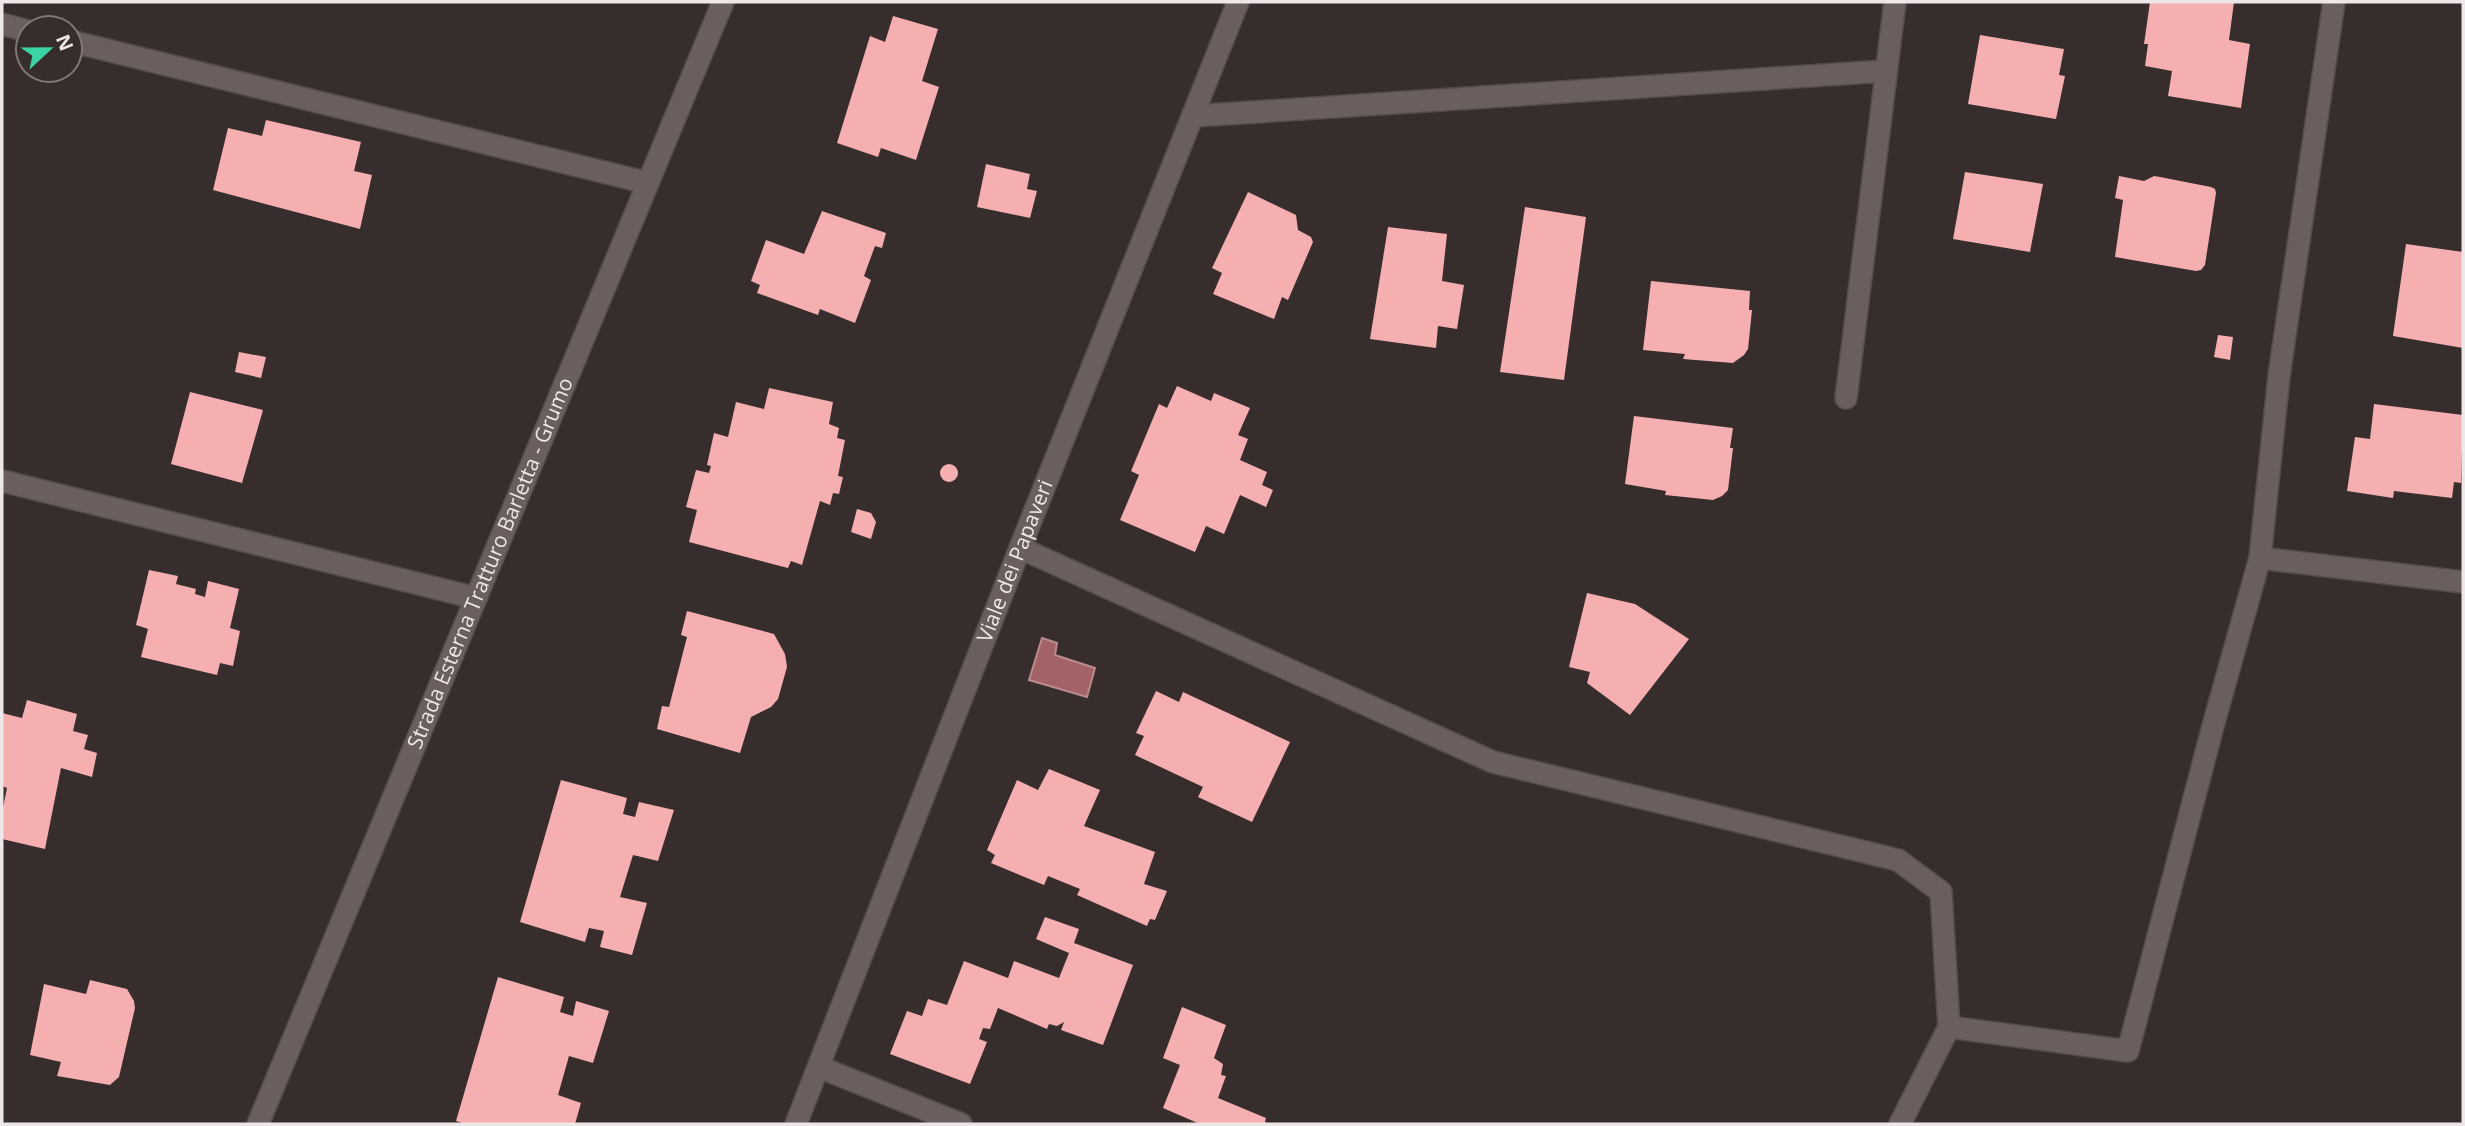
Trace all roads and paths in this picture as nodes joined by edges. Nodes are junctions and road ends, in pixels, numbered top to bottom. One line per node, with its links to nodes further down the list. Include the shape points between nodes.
1 (723, 2): 8 (street, Strada Esterna Tratturo Barletta - Grumo)
2 (1238, 2): 7 (street, Viale dei Papaveri)
3 (1895, 2): 6 (street)
4 (2334, 2): 12 (street, via 2279,376)
5 (84, 44): 8 (street)
6 (1886, 71): 7 (street); 9 (street)
7 (1193, 116): 11 (street, Viale dei Papaveri)
8 (648, 183): 14 (street, Strada Esterna Tratturo Barletta - Grumo)
9 (1846, 398)
10 (2, 481): 14 (street)
11 (1020, 548): 15 (street, via 1493,762 1898,860 1941,892); 16 (street, Viale dei Papaveri)
12 (2260, 558): 13 (street); 15 (street, via 2128,1051)
13 (2463, 582)
14 (476, 598): 17 (street, Strada Esterna Tratturo Barletta - Grumo)
15 (1948, 1027): 20 (street)
16 (819, 1067): 18 (street, Viale dei Papaveri); 19 (street)
17 (258, 1124)
18 (796, 1124)
19 (961, 1124)
20 (1900, 1124)

